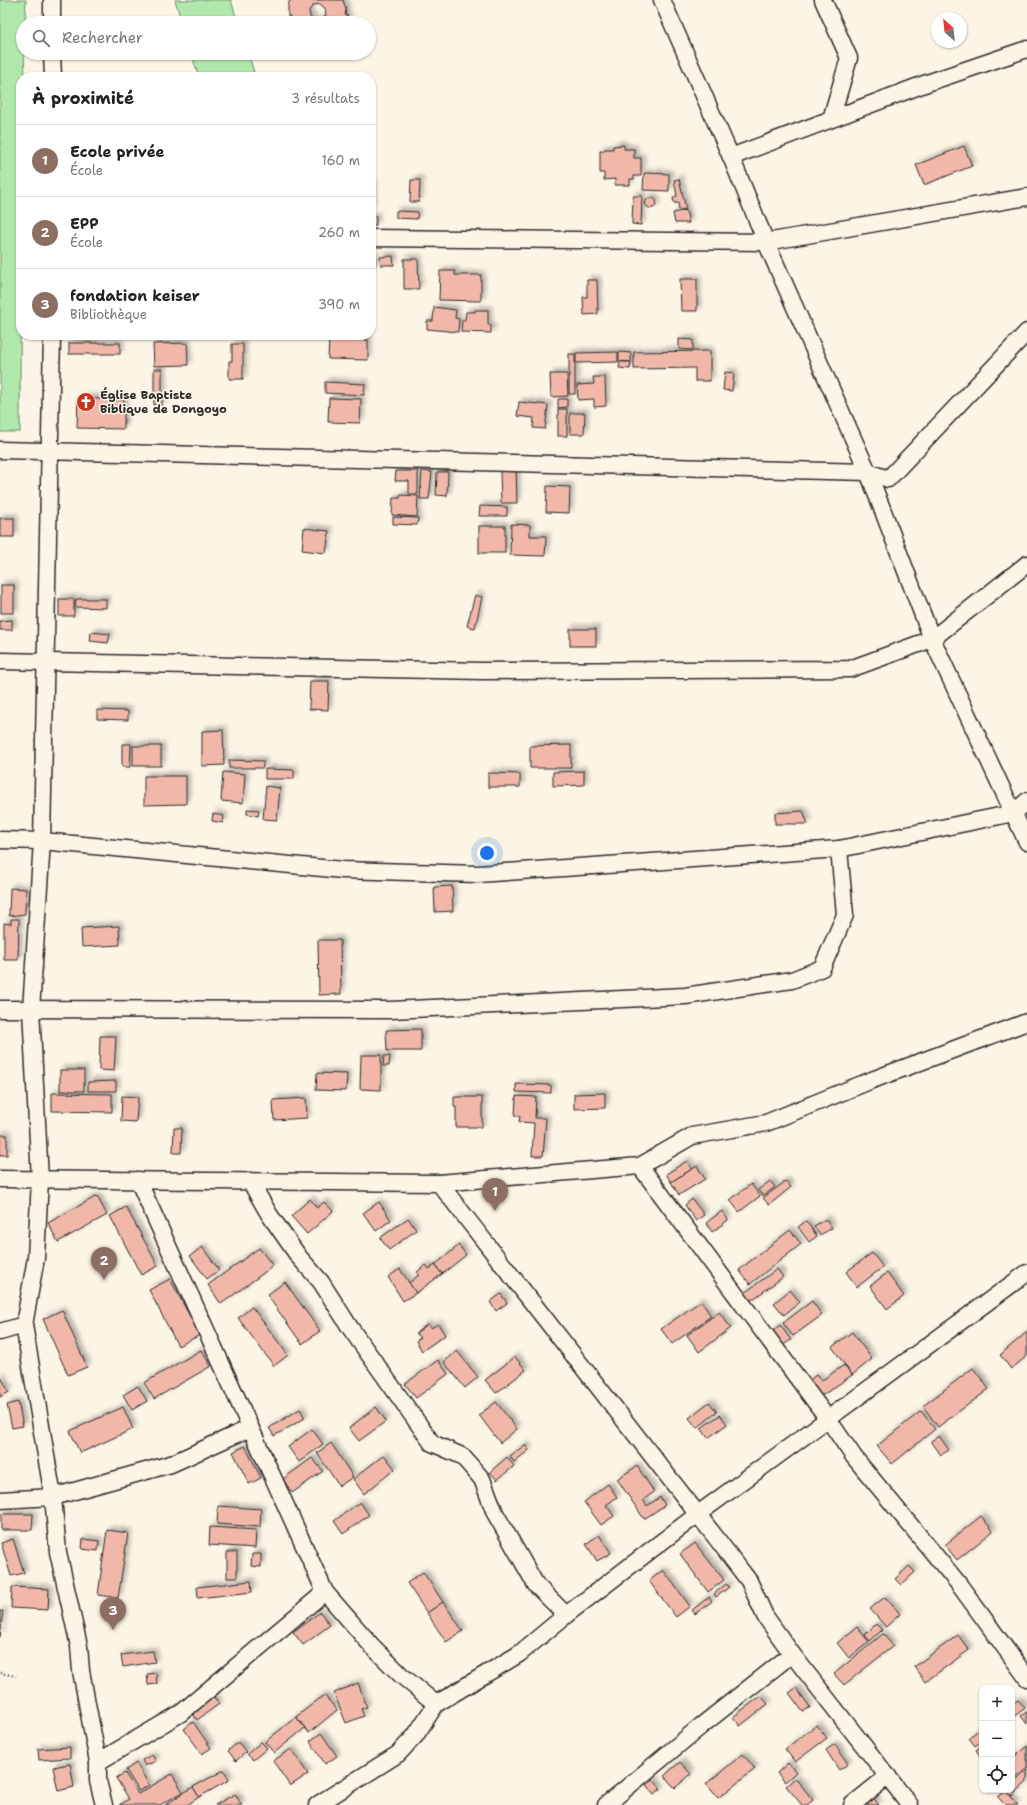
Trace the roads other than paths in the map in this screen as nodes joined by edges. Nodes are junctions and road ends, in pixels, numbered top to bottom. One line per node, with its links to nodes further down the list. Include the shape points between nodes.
1 (52, 0): 4 (street)
2 (662, 0): 9 (street)
3 (823, 0): 8 (street, via 849,58)
4 (52, 16)
5 (1027, 48): 8 (street)
6 (52, 60): 7 (street)
7 (53, 72)
8 (831, 119): 9 (street)
9 (731, 157): 12 (street)
10 (1027, 197): 12 (street)
11 (376, 238): 12 (street)
12 (766, 242): 17 (street)
13 (1027, 332): 17 (street, via 888,479)
14 (52, 340): 16 (street)
15 (0, 450): 16 (street)
16 (49, 451): 17 (street); 21 (street)
17 (868, 472): 19 (street)
18 (1027, 564): 19 (street)
19 (932, 639): 21 (street, via 843,670 483,671); 23 (street)
20 (0, 661): 21 (street)
21 (45, 662): 25 (street)
22 (1027, 801): 23 (street)
23 (1014, 813): 26 (street); 27 (street)
24 (0, 840): 25 (street)
25 (42, 841): 27 (street, via 343,870 477,874); 29 (street)
26 (1027, 842)
27 (839, 849): 29 (street, via 845,915 822,968 792,980 685,996 391,1010)
28 (0, 1009): 29 (street)
29 (31, 1010): 33 (street)
30 (1027, 1022): 31 (street, via 766,1123 692,1136)
31 (640, 1166): 36 (street); 40 (street)
32 (0, 1179): 33 (street)
33 (40, 1179): 34 (street); 38 (street, via 36,1258)
34 (138, 1180): 35 (street); 41 (street)
35 (250, 1181): 36 (street); 46 (street, via 269,1214 299,1257 321,1282 351,1329 432,1442 462,1456 482,1479 496,1514 536,1585)
36 (439, 1183): 44 (street)
37 (1027, 1273): 40 (street)
38 (24, 1325): 39 (street); 42 (street)
39 (0, 1332)
40 (828, 1419): 44 (street); 48 (street, via 854,1457 958,1583)
41 (250, 1428): 42 (street, via 171,1464); 45 (street)
42 (54, 1498): 43 (street); 50 (street, via 58,1552 79,1646 81,1671)
43 (0, 1500)
44 (698, 1514): 46 (street); 47 (street, via 749,1581 765,1616)
45 (325, 1592): 49 (street, via 400,1676); 50 (street, via 181,1713)
46 (566, 1615): 49 (street, via 519,1654)
47 (792, 1654): 51 (street); 54 (street)
48 (1027, 1678)
49 (436, 1704): 53 (street, via 415,1736 398,1754)
50 (98, 1762): 52 (street, via 98,1781)
51 (888, 1776): 55 (street); 56 (street)
52 (104, 1805)
53 (317, 1805)
54 (606, 1805)
55 (852, 1805)
56 (910, 1805)

